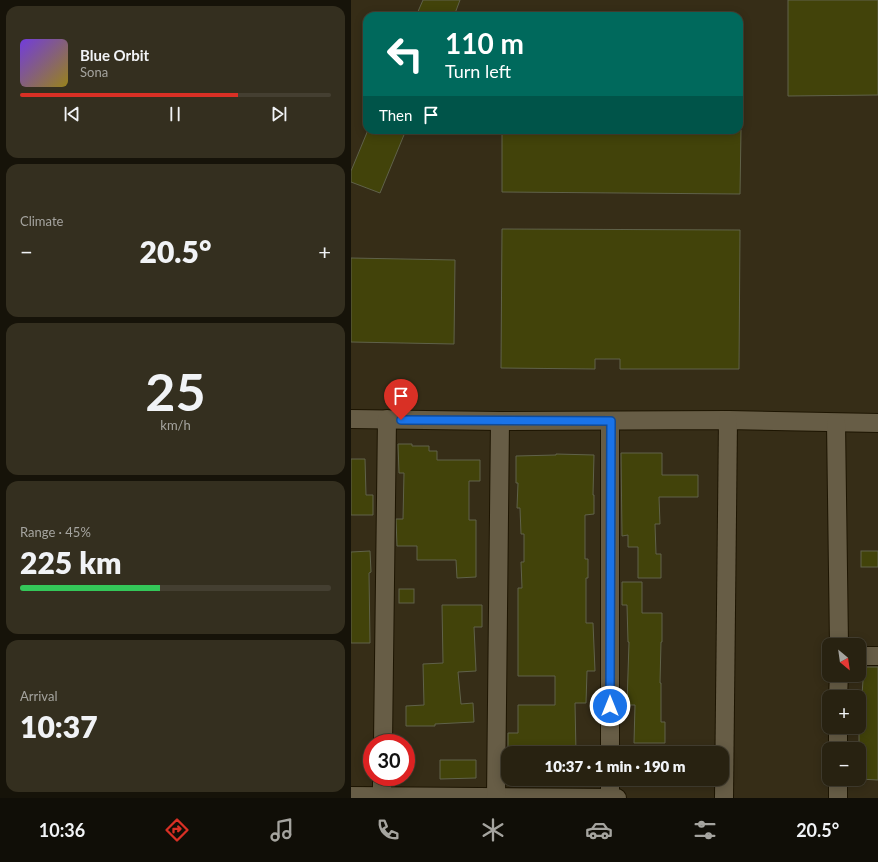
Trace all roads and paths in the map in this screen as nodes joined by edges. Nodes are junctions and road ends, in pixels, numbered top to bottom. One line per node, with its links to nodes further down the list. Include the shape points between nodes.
1 (351, 419): 2 (street)
2 (387, 419): 4 (street); 11 (street)
3 (727, 420): 5 (street); 6 (street); 21 (street)
4 (500, 421): 5 (street); 18 (street)
5 (611, 421): 12 (street)
6 (836, 423): 7 (street); 8 (street)
7 (878, 423)
8 (839, 638)
9 (866, 656): 10 (street)
10 (878, 656)
11 (383, 734)
12 (610, 746)
13 (382, 786): 17 (street)
14 (610, 786): 19 (street)
15 (838, 786): 22 (street)
16 (351, 796): 17 (street)
17 (382, 797): 18 (street)
18 (496, 797): 19 (street)
19 (610, 798): 20 (street)
20 (617, 798)
21 (723, 798)
22 (837, 798)

